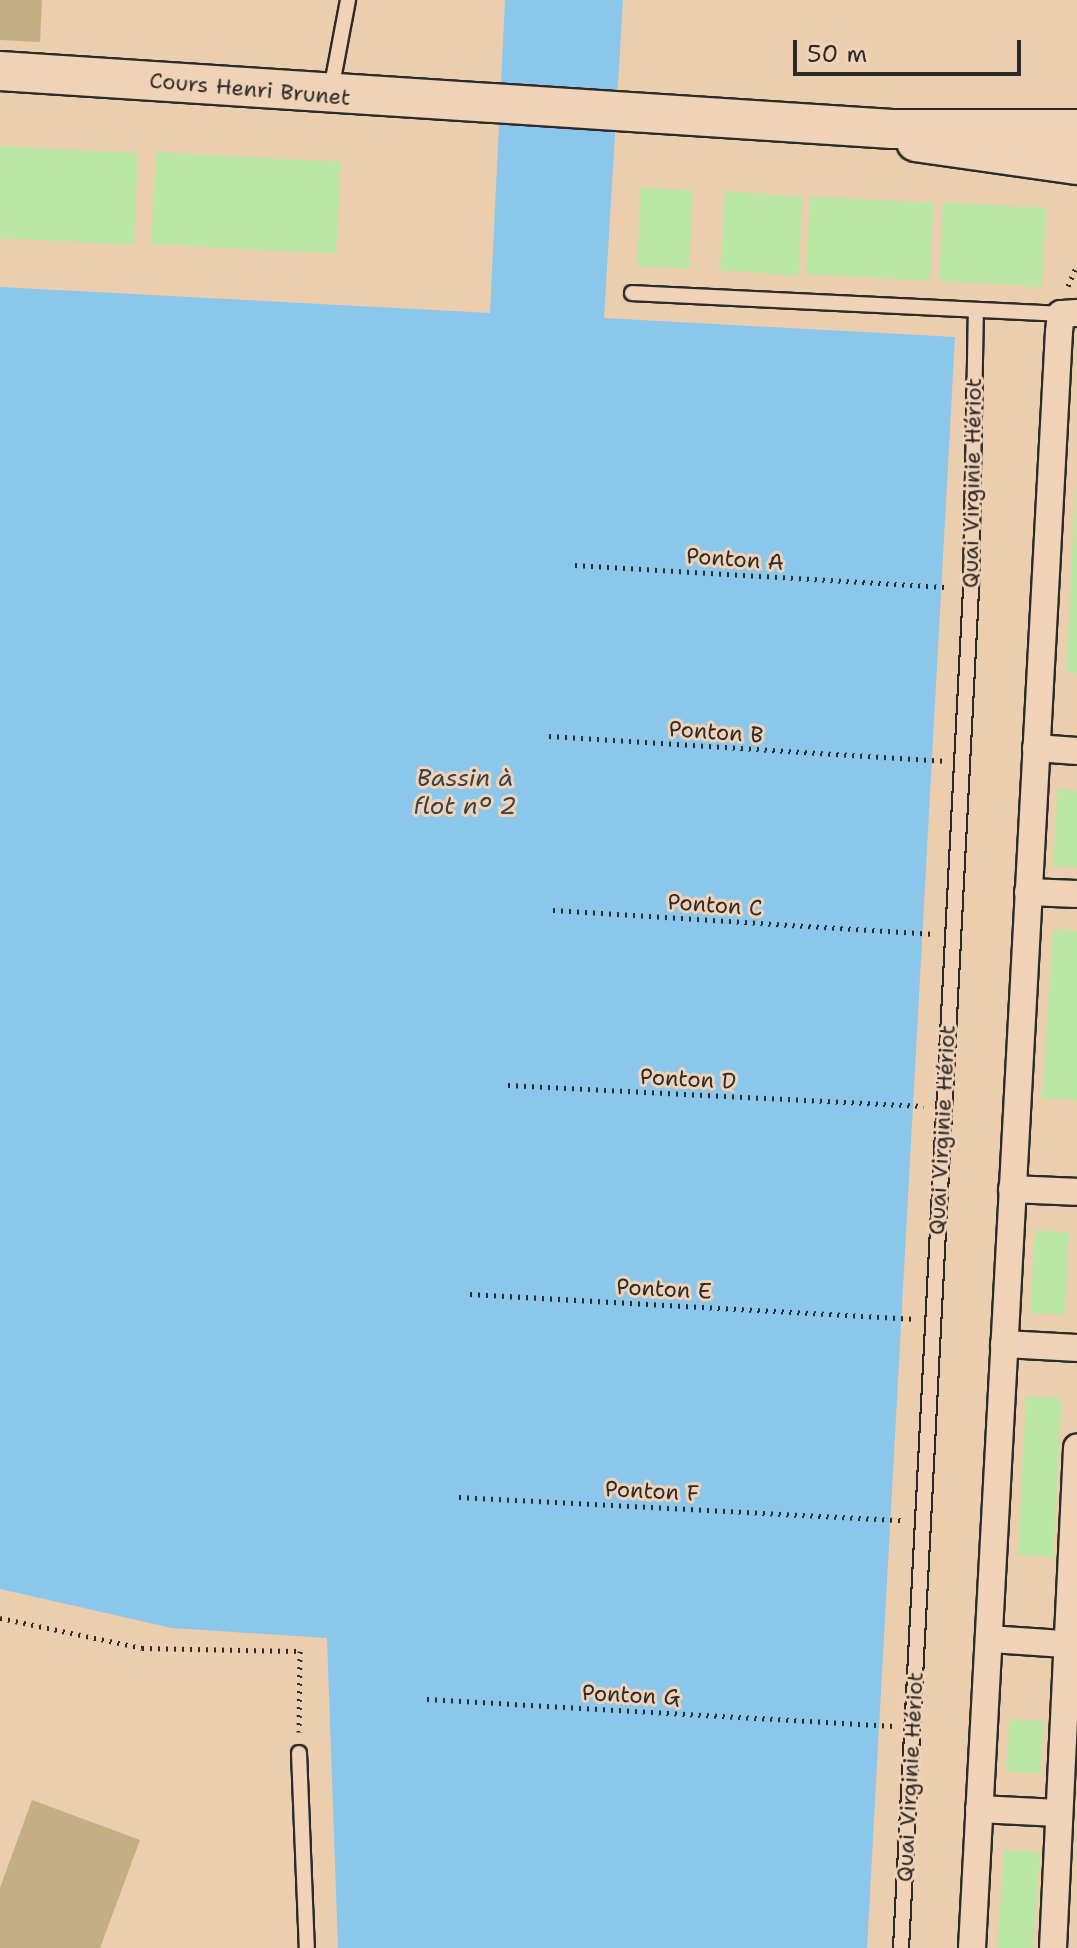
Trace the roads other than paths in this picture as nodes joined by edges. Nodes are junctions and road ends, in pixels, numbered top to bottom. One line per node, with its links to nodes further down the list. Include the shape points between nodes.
1 (348, 0): 3 (lane)
2 (0, 71): 3 (street, Cours Henri Brunet)
3 (330, 97): 4 (street, Cours Henri Brunet)
4 (892, 129): 5 (street); 6 (street, via 925,147)
5 (1077, 129)
6 (1077, 165)
7 (632, 293): 8 (lane)
8 (976, 311): 9 (lane); 26 (lane, Quai Virginie Hériot, via 971,589)
9 (1069, 313): 10 (street)
10 (1064, 468): 11 (street)
11 (1036, 748): 12 (street); 13 (street)
12 (1077, 751)
13 (1028, 892): 14 (street); 15 (street)
14 (1077, 894)
15 (1012, 1189): 16 (street); 17 (street)
16 (1077, 1192)
17 (1004, 1344): 18 (street); 20 (street)
18 (1077, 1348)
19 (1077, 1448): 21 (street)
20 (990, 1639): 21 (street); 23 (street)
21 (1071, 1645): 24 (street)
22 (299, 1753): 25 (lane)
23 (979, 1809): 24 (street); 27 (street)
24 (1058, 1813): 28 (street)
25 (307, 1948)
26 (901, 1948)
27 (972, 1948)
28 (1053, 1948)

